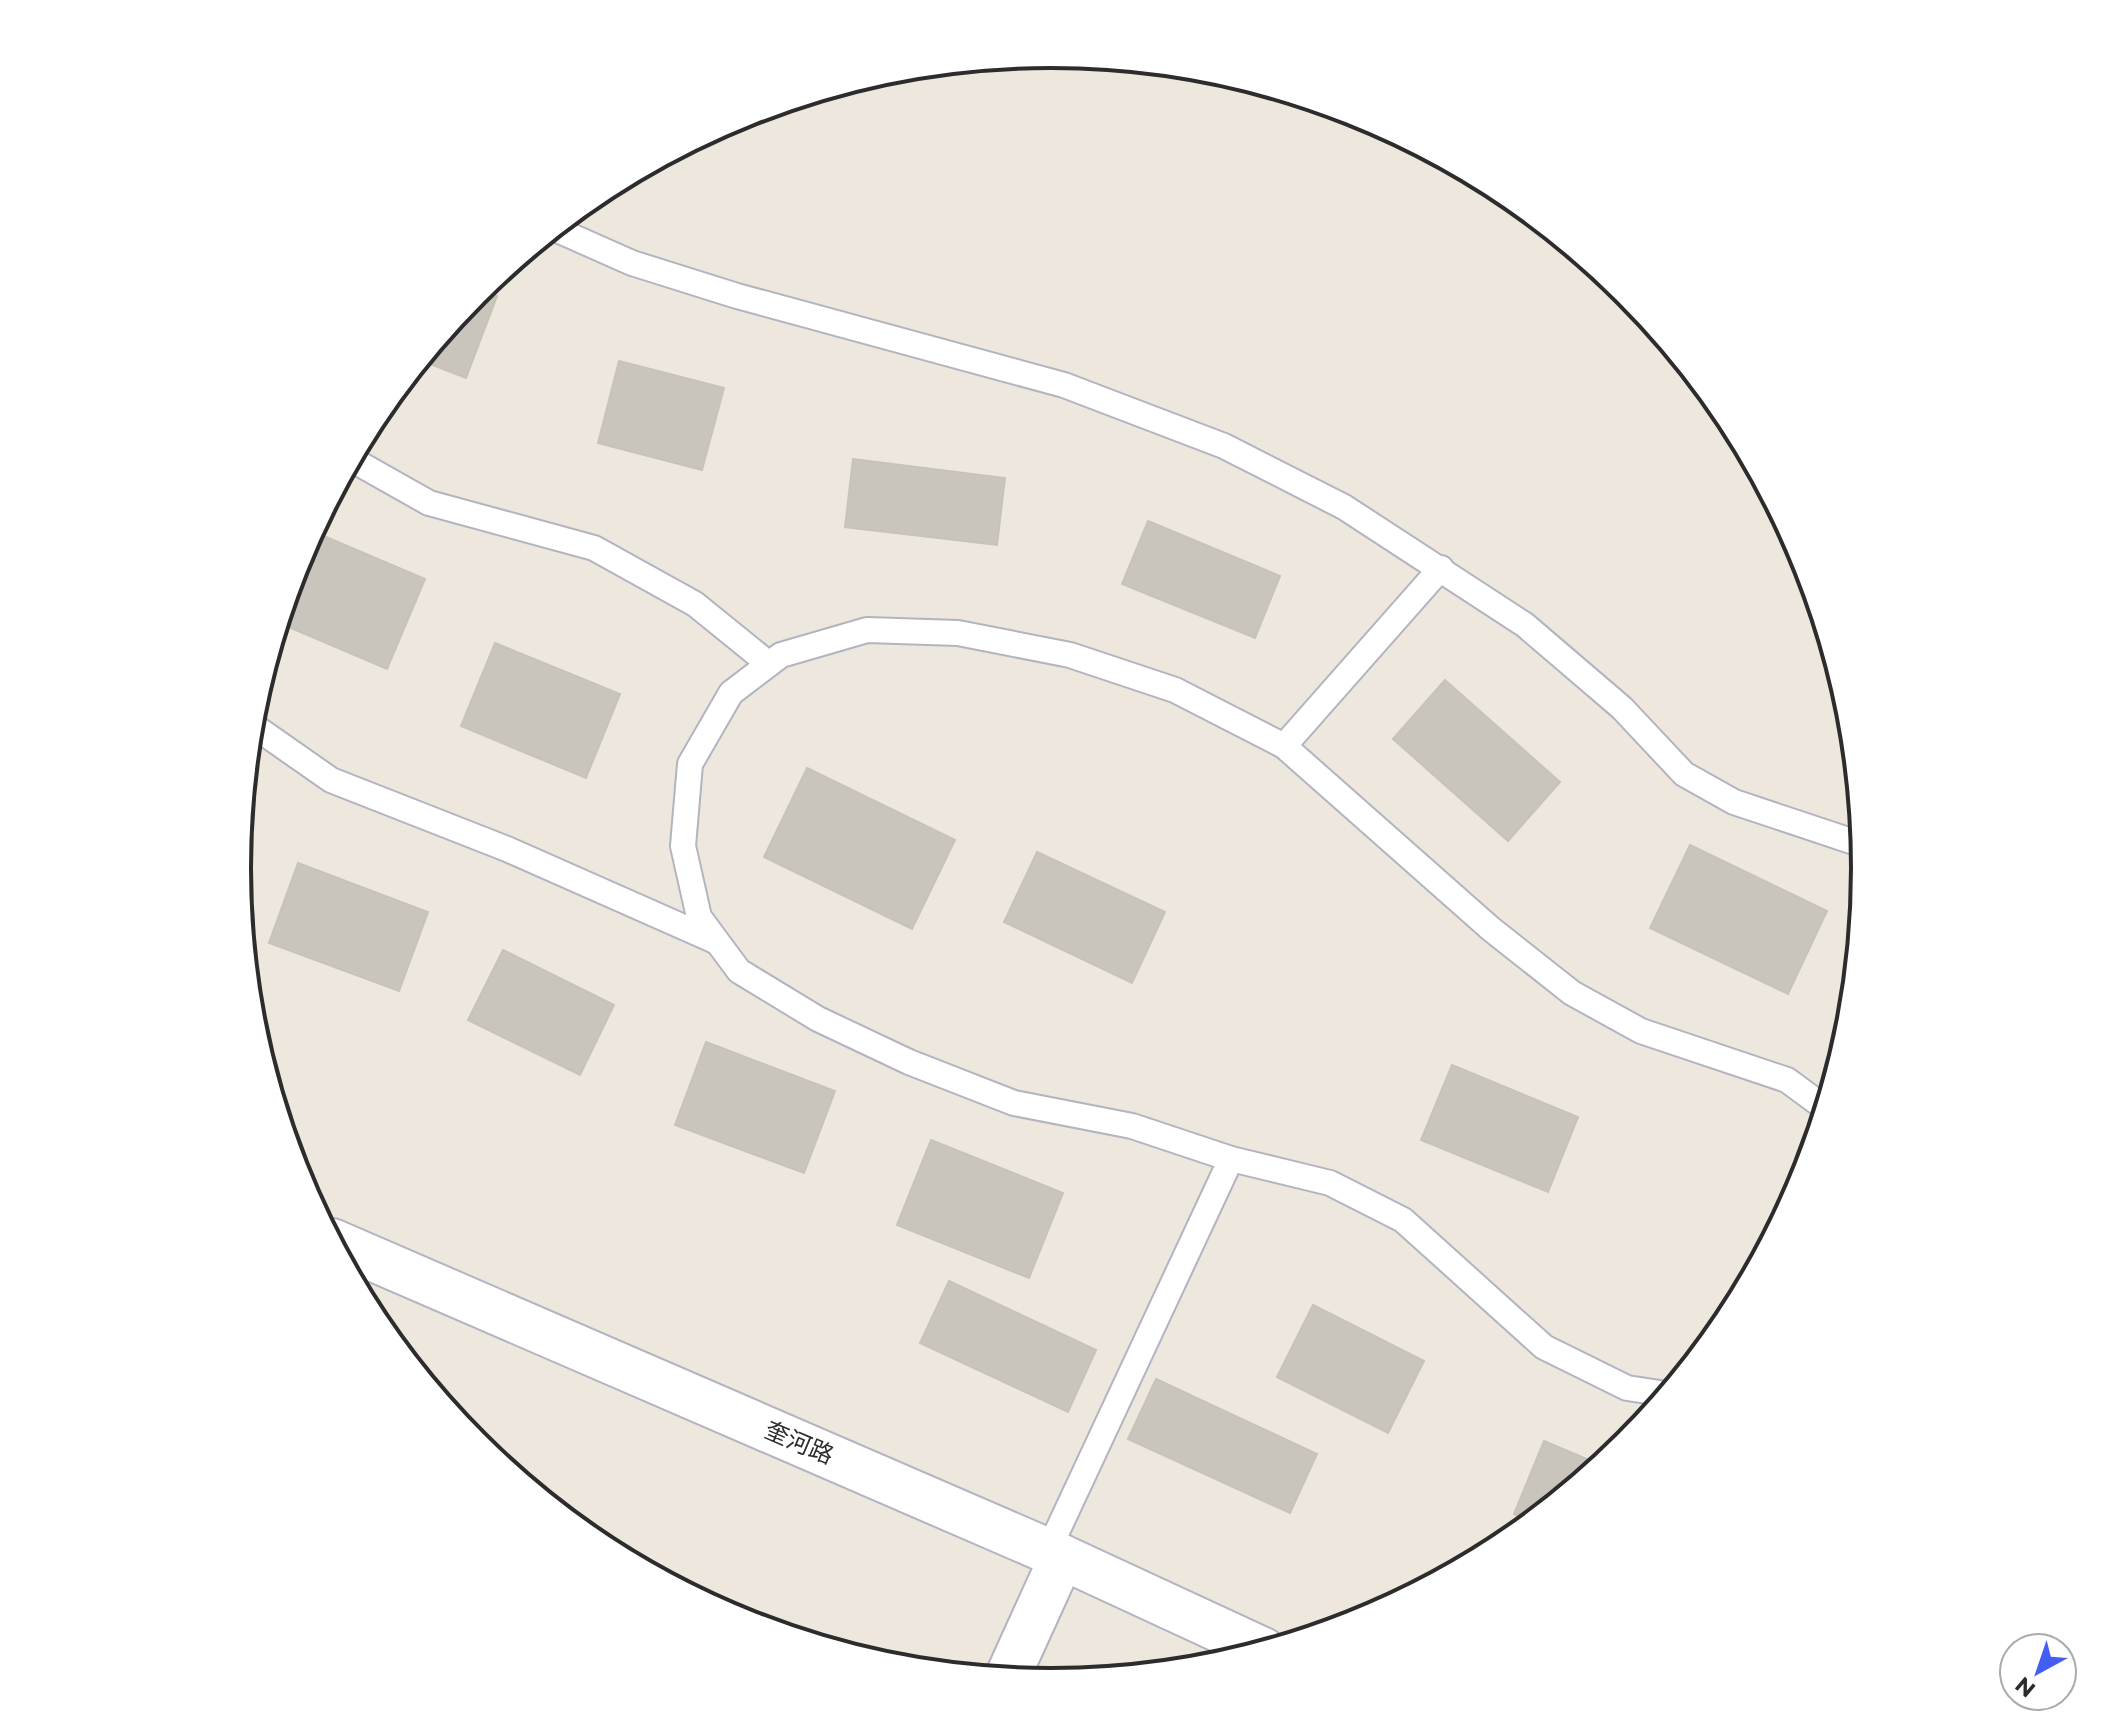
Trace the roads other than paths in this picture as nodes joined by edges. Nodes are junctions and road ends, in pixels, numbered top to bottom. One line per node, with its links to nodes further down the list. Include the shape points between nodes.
1 (564, 233): 3 (lane, via 632,263 737,296 1064,385 1210,441 1344,507)
2 (360, 464): 4 (lane, via 429,503 594,548 695,604)
3 (1441, 568): 6 (lane); 7 (lane, via 1525,625 1622,708 1684,774 1734,802)
4 (769, 664): 6 (lane, via 781,655 867,630 958,633 1070,655 1175,690); 8 (lane, via 731,693 690,764 683,846 699,917)
5 (263, 732): 8 (lane, via 331,780 507,849)
6 (1284, 746): 9 (lane, via 1491,929 1572,993 1641,1031 1787,1080)
7 (1850, 841)
8 (718, 943): 10 (lane, via 739,971 818,1019 909,1062 1014,1103 1132,1126)
9 (1816, 1101)
10 (1231, 1159): 12 (lane, via 1330,1183 1403,1220 1544,1347 1627,1388); 13 (lane)
11 (347, 1248): 13 (street, 奎河路)
12 (1654, 1392)
13 (1055, 1554): 14 (street, 奎河路); 15 (street)
14 (1248, 1643)
15 (1011, 1666)

